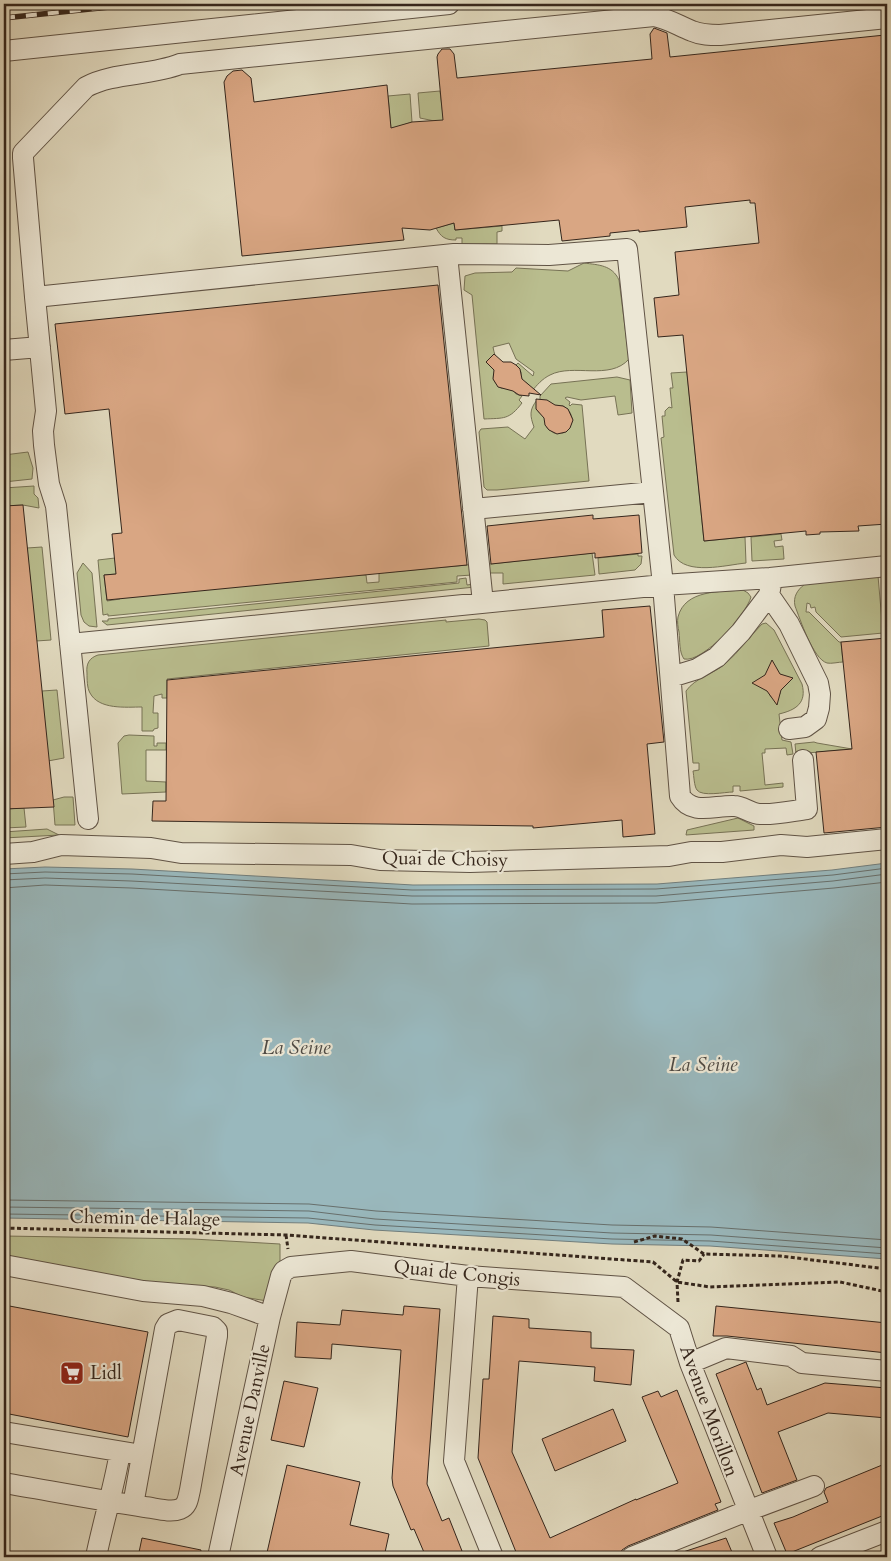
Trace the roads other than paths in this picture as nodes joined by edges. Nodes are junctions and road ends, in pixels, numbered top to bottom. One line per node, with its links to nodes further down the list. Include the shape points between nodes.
1 (449, 4): 3 (street)
2 (887, 18): 5 (street, via 720,36 691,31 666,18 654,16 180,64 160,71 97,81 86,87 22,158)
3 (4, 51)
4 (447, 255): 5 (street); 8 (street, via 549,255 627,249); 9 (street)
5 (36, 297): 6 (street)
6 (40, 347): 7 (street); 14 (street, via 46,411 44,445 49,484 56,506)
7 (4, 350)
8 (653, 492): 9 (street); 11 (street)
9 (473, 509): 13 (street)
10 (887, 566): 12 (street)
11 (663, 585): 12 (street); 13 (street); 15 (street)
12 (770, 587): 15 (street, via 741,632 717,657); 16 (street, via 818,683 820,694 816,719 805,727)
13 (483, 603): 14 (street)
14 (70, 644): 18 (street)
15 (671, 677): 17 (street, via 680,796 684,803 700,808 736,806 759,814 807,809)
16 (789, 729)
17 (803, 760)
18 (88, 819)
19 (887, 839): 20 (street, Quai de Choisy, via 669,856 470,862 380,860 351,855 181,853 152,848 60,845 33,852)
20 (4, 854)
21 (4, 1265): 25 (street, via 143,1291 203,1296)
22 (291, 1267): 23 (street, Quai de Congis, via 351,1261); 25 (street, Avenue Danville, via 281,1276)
23 (468, 1276): 24 (street, Quai de Congis); 39 (street, via 454,1461)
24 (624, 1287): 26 (street, Avenue Morillon, via 679,1328)
25 (270, 1316): 38 (street, Avenue Danville)
26 (690, 1363): 27 (street, via 726,1348 791,1356 802,1363); 35 (street, Avenue Morillon)
27 (887, 1371)
28 (4, 1432): 29 (street)
29 (120, 1452): 30 (street); 33 (street)
30 (142, 1456): 34 (street); 34 (street, via 165,1329 178,1320 213,1327 217,1336 188,1502 181,1509 174,1510)
31 (4, 1483): 33 (street)
32 (814, 1486): 35 (street)
33 (109, 1501): 34 (street); 37 (street)
34 (133, 1505)
35 (747, 1511): 40 (street); 41 (street, Avenue Morillon)
36 (887, 1531): 42 (street)
37 (96, 1557)
38 (218, 1557)
39 (493, 1557)
40 (632, 1557)
41 (767, 1557)
42 (820, 1557)

